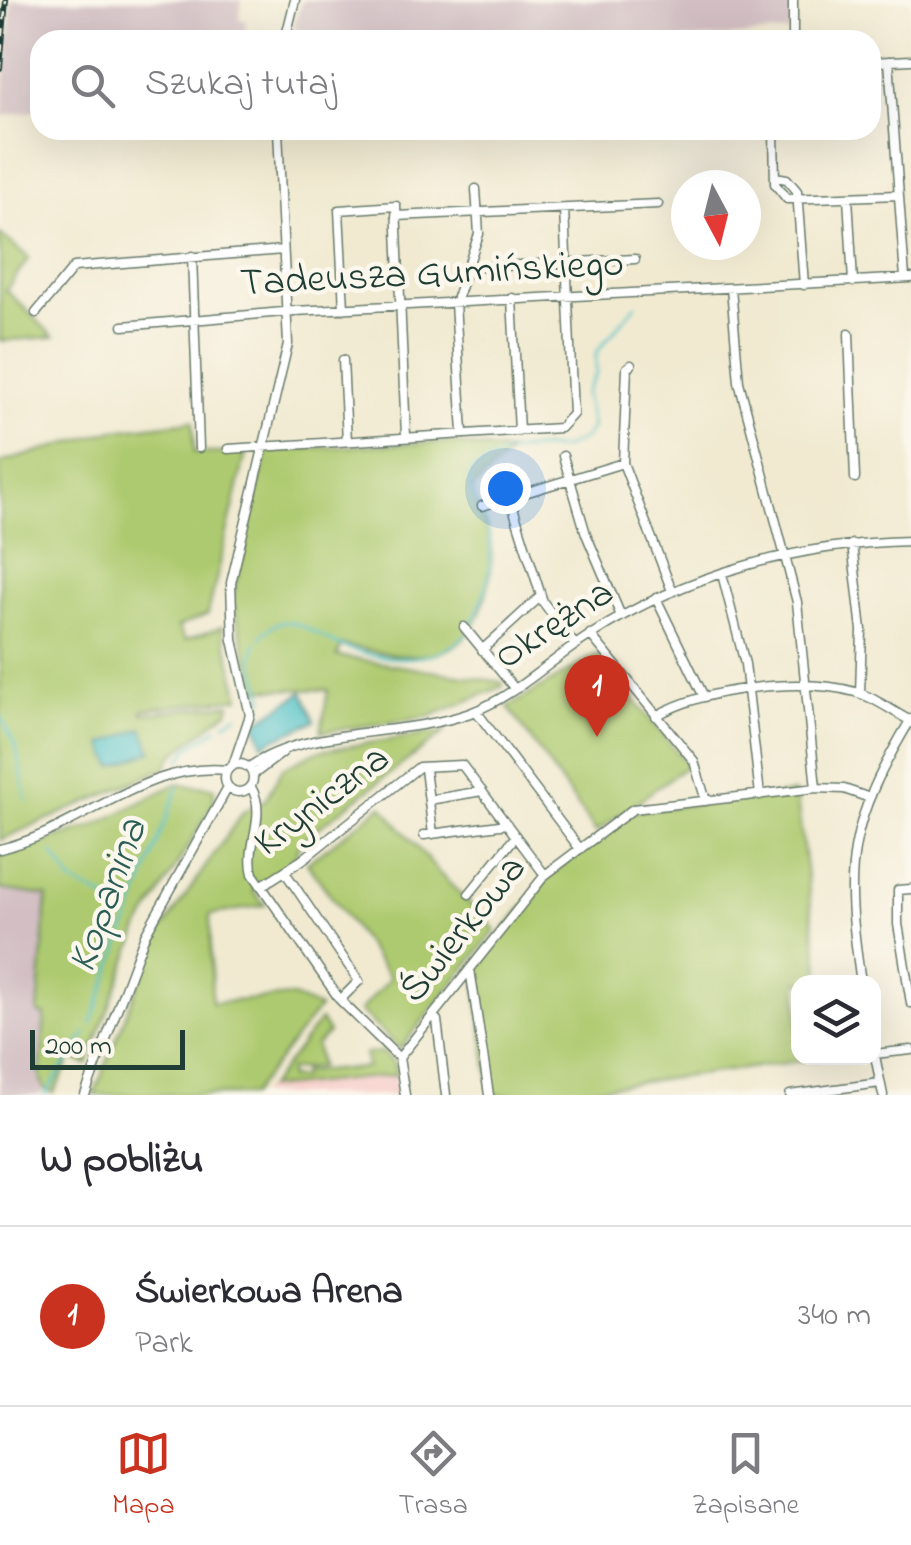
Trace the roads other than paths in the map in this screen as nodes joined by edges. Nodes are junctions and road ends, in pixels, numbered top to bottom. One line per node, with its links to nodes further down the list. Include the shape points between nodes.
1 (296, 0): 3 (street)
2 (794, 0): 4 (street)
3 (288, 30)
4 (794, 30)
5 (911, 60): 7 (street)
6 (881, 61): 7 (street)
7 (889, 61): 12 (street)
8 (277, 140): 19 (street)
9 (774, 140): 10 (street)
10 (775, 177): 14 (street, via 794,185); 14 (street, via 780,195)
11 (476, 189): 17 (street)
12 (898, 195): 13 (street); 24 (street)
13 (848, 198): 14 (street); 25 (street)
14 (798, 199): 26 (street)
15 (658, 204): 16 (street)
16 (564, 209): 17 (street); 22 (street)
17 (477, 213): 18 (street); 23 (street, via 477,241)
18 (396, 216): 31 (street); 32 (street, via 396,206 339,210)
19 (283, 250): 20 (street); 33 (street)
20 (192, 256): 34 (street, via 74,267); 35 (street)
21 (635, 259): 22 (street)
22 (568, 262): 23 (street); 28 (street)
23 (466, 268): 30 (street)
24 (908, 278): 25 (street, Tadeusza Gumińskiego)
25 (853, 282): 26 (street, Tadeusza Gumińskiego)
26 (804, 285): 27 (street, Tadeusza Gumińskiego)
27 (731, 288): 28 (street, Tadeusza Gumińskiego); 55 (street, via 738,382)
28 (569, 296): 29 (street, Tadeusza Gumińskiego); 40 (street, via 573,414 560,428)
29 (512, 298): 30 (street, Tadeusza Gumińskiego); 40 (street)
30 (455, 303): 31 (street, Tadeusza Gumińskiego); 41 (street)
31 (400, 306): 32 (street, Tadeusza Gumińskiego); 42 (street)
32 (344, 309): 33 (street, Tadeusza Gumińskiego)
33 (287, 312): 35 (street, Tadeusza Gumińskiego); 44 (street, via 288,351)
34 (36, 313)
35 (197, 320): 36 (street, Tadeusza Gumińskiego); 45 (street)
36 (123, 326)
37 (849, 334): 49 (street)
38 (343, 360): 43 (street)
39 (631, 366): 48 (street)
40 (519, 431): 41 (street)
41 (463, 433): 42 (street)
42 (406, 436): 43 (street)
43 (347, 441): 44 (street)
44 (264, 445): 46 (street); 74 (street, via 231,584 233,640 250,715 239,745)
45 (199, 448)
46 (228, 448)
47 (563, 456): 50 (street)
48 (623, 463): 50 (street); 57 (street)
49 (855, 478)
50 (568, 480): 51 (street); 60 (street)
51 (510, 498): 52 (street); 58 (street)
52 (482, 506)
53 (911, 541): 54 (street, Okrężna)
54 (852, 544): 55 (street, Okrężna); 68 (street, via 862,630)
55 (786, 556): 56 (street, Okrężna); 65 (street)
56 (722, 574): 57 (street, Okrężna); 67 (street)
57 (672, 591): 59 (street, Okrężna)
58 (541, 596): 63 (street); 64 (street)
59 (656, 598): 60 (street, Okrężna); 69 (street)
60 (621, 616): 62 (street, Okrężna)
61 (464, 627): 64 (street)
62 (590, 634): 63 (street, Okrężna); 71 (street)
63 (574, 645): 66 (street, Okrężna)
64 (482, 650): 66 (street)
65 (805, 686): 67 (street); 68 (street); 75 (street)
66 (515, 689): 70 (street, Okrężna)
67 (749, 690): 69 (street); 77 (street)
68 (860, 693): 72 (street)
69 (702, 695): 71 (street)
70 (476, 711): 74 (street, Okrężna, via 290,748); 84 (street)
71 (656, 716): 80 (street, via 698,768)
72 (911, 720): 78 (street)
73 (425, 769): 76 (street, Kryniczna, via 462,765); 79 (street); 85 (street, Kryniczna, via 405,777)
74 (239, 778): 83 (street, via 185,772); 87 (street, via 257,812 250,856); 101 (street, Okrężna, via 145,935)
75 (816, 788): 77 (street, Świerkowa); 78 (street, Świerkowa)
76 (482, 791): 79 (street); 81 (street, Kryniczna)
77 (760, 795): 80 (street, Świerkowa)
78 (867, 796): 91 (street, via 850,890)
79 (429, 800): 81 (street, via 428,835)
80 (706, 801): 84 (street, Świerkowa, via 633,809)
81 (507, 824): 82 (street, Kryniczna)
82 (516, 836): 86 (street, Kryniczna); 89 (street)
83 (0, 849)
84 (580, 849): 86 (street, Świerkowa)
85 (285, 872): 87 (street, Kryniczna); 92 (street, via 359,981)
86 (545, 875): 90 (street, Świerkowa)
87 (261, 886): 92 (street)
88 (911, 889): 93 (street, via 898,890)
89 (469, 894)
90 (470, 969): 94 (street, Świerkowa); 104 (street)
91 (860, 975)
92 (340, 1000): 97 (street)
93 (911, 1003)
94 (432, 1016): 97 (street, Świerkowa); 103 (street)
95 (911, 1050): 96 (street)
96 (881, 1052)
97 (399, 1058): 102 (street)
98 (877, 1065): 99 (street)
99 (880, 1083): 100 (street); 106 (street)
100 (799, 1094): 105 (street)
101 (84, 1095)
102 (405, 1095)
103 (446, 1095)
104 (489, 1095)
105 (790, 1095)
106 (883, 1095)

